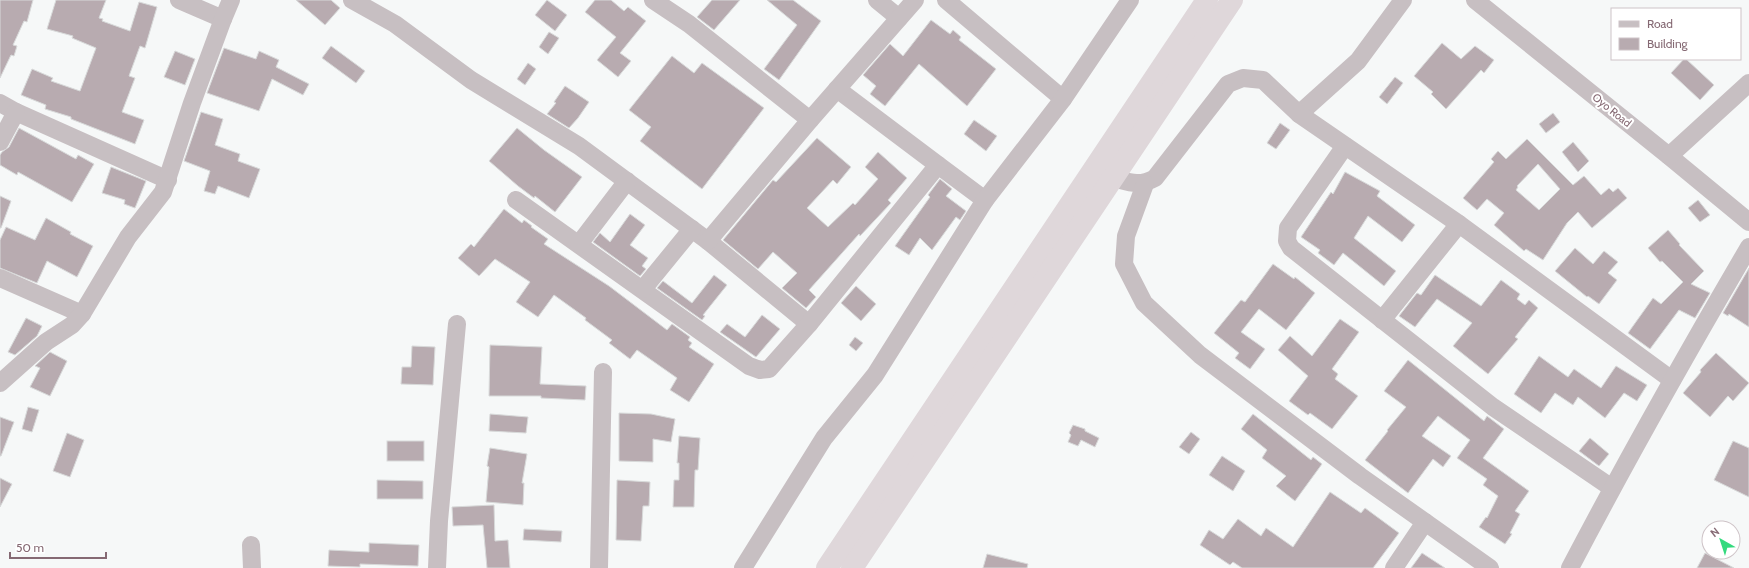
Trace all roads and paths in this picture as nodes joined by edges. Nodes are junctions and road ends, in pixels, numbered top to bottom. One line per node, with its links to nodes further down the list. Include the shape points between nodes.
1 (179, 0): 14 (street)
2 (231, 0): 14 (street)
3 (352, 0): 28 (street, via 395,24 471,80 579,146)
4 (653, 0): 21 (street, via 689,24)
5 (877, 0): 13 (street)
6 (915, 0): 13 (street)
7 (946, 0): 17 (street)
8 (1130, 0): 17 (street)
9 (1207, 0): 54 (highway)
10 (1232, 0): 26 (highway)
11 (1403, 0): 20 (street, via 1358,61)
12 (1482, 2): 24 (street, Oyo Road)
13 (899, 18): 16 (street)
14 (222, 19): 27 (street)
15 (1749, 83): 24 (street)
16 (837, 89): 21 (street); 25 (street)
17 (1063, 100): 31 (street)
18 (0, 103): 19 (street)
19 (16, 112): 22 (street); 27 (street)
20 (1300, 114): 23 (street); 29 (street, via 1263,80 1244,78 1228,84 1155,178)
21 (810, 120): 35 (street)
22 (0, 142)
23 (1346, 146): 33 (street); 41 (street, via 1288,228 1287,241 1291,248)
24 (1669, 156): 32 (street, Oyo Road)
25 (938, 166): 31 (street); 43 (street)
26 (1113, 178): 29 (street); 55 (highway)
27 (168, 180): 40 (street, via 163,192 128,238)
28 (627, 181): 34 (street); 36 (street)
29 (1145, 184): 48 (street, via 1126,236 1124,264 1144,303 1200,355)
30 (516, 200): 36 (street)
31 (986, 200): 53 (street, via 874,374 824,438)
32 (1749, 222)
33 (1459, 224): 41 (street); 45 (street)
34 (692, 229): 35 (street); 39 (street)
35 (708, 241): 43 (street)
36 (579, 244): 39 (street)
37 (1749, 247): 45 (street)
38 (0, 278): 40 (street)
39 (643, 289): 43 (street, via 749,366 760,370 769,369)
40 (82, 314): 46 (street)
41 (1382, 320): 47 (street, via 1493,407)
42 (457, 324): 51 (street)
43 (809, 324)
44 (603, 372): 52 (street)
45 (1672, 380): 47 (street)
46 (0, 383)
47 (1612, 488): 58 (street)
48 (1425, 522): 56 (street); 57 (street)
49 (251, 545): 50 (street)
50 (252, 568)
51 (437, 568)
52 (599, 568)
53 (743, 568)
54 (827, 568)
55 (852, 568)
56 (1394, 568)
57 (1490, 568)
58 (1570, 568)

